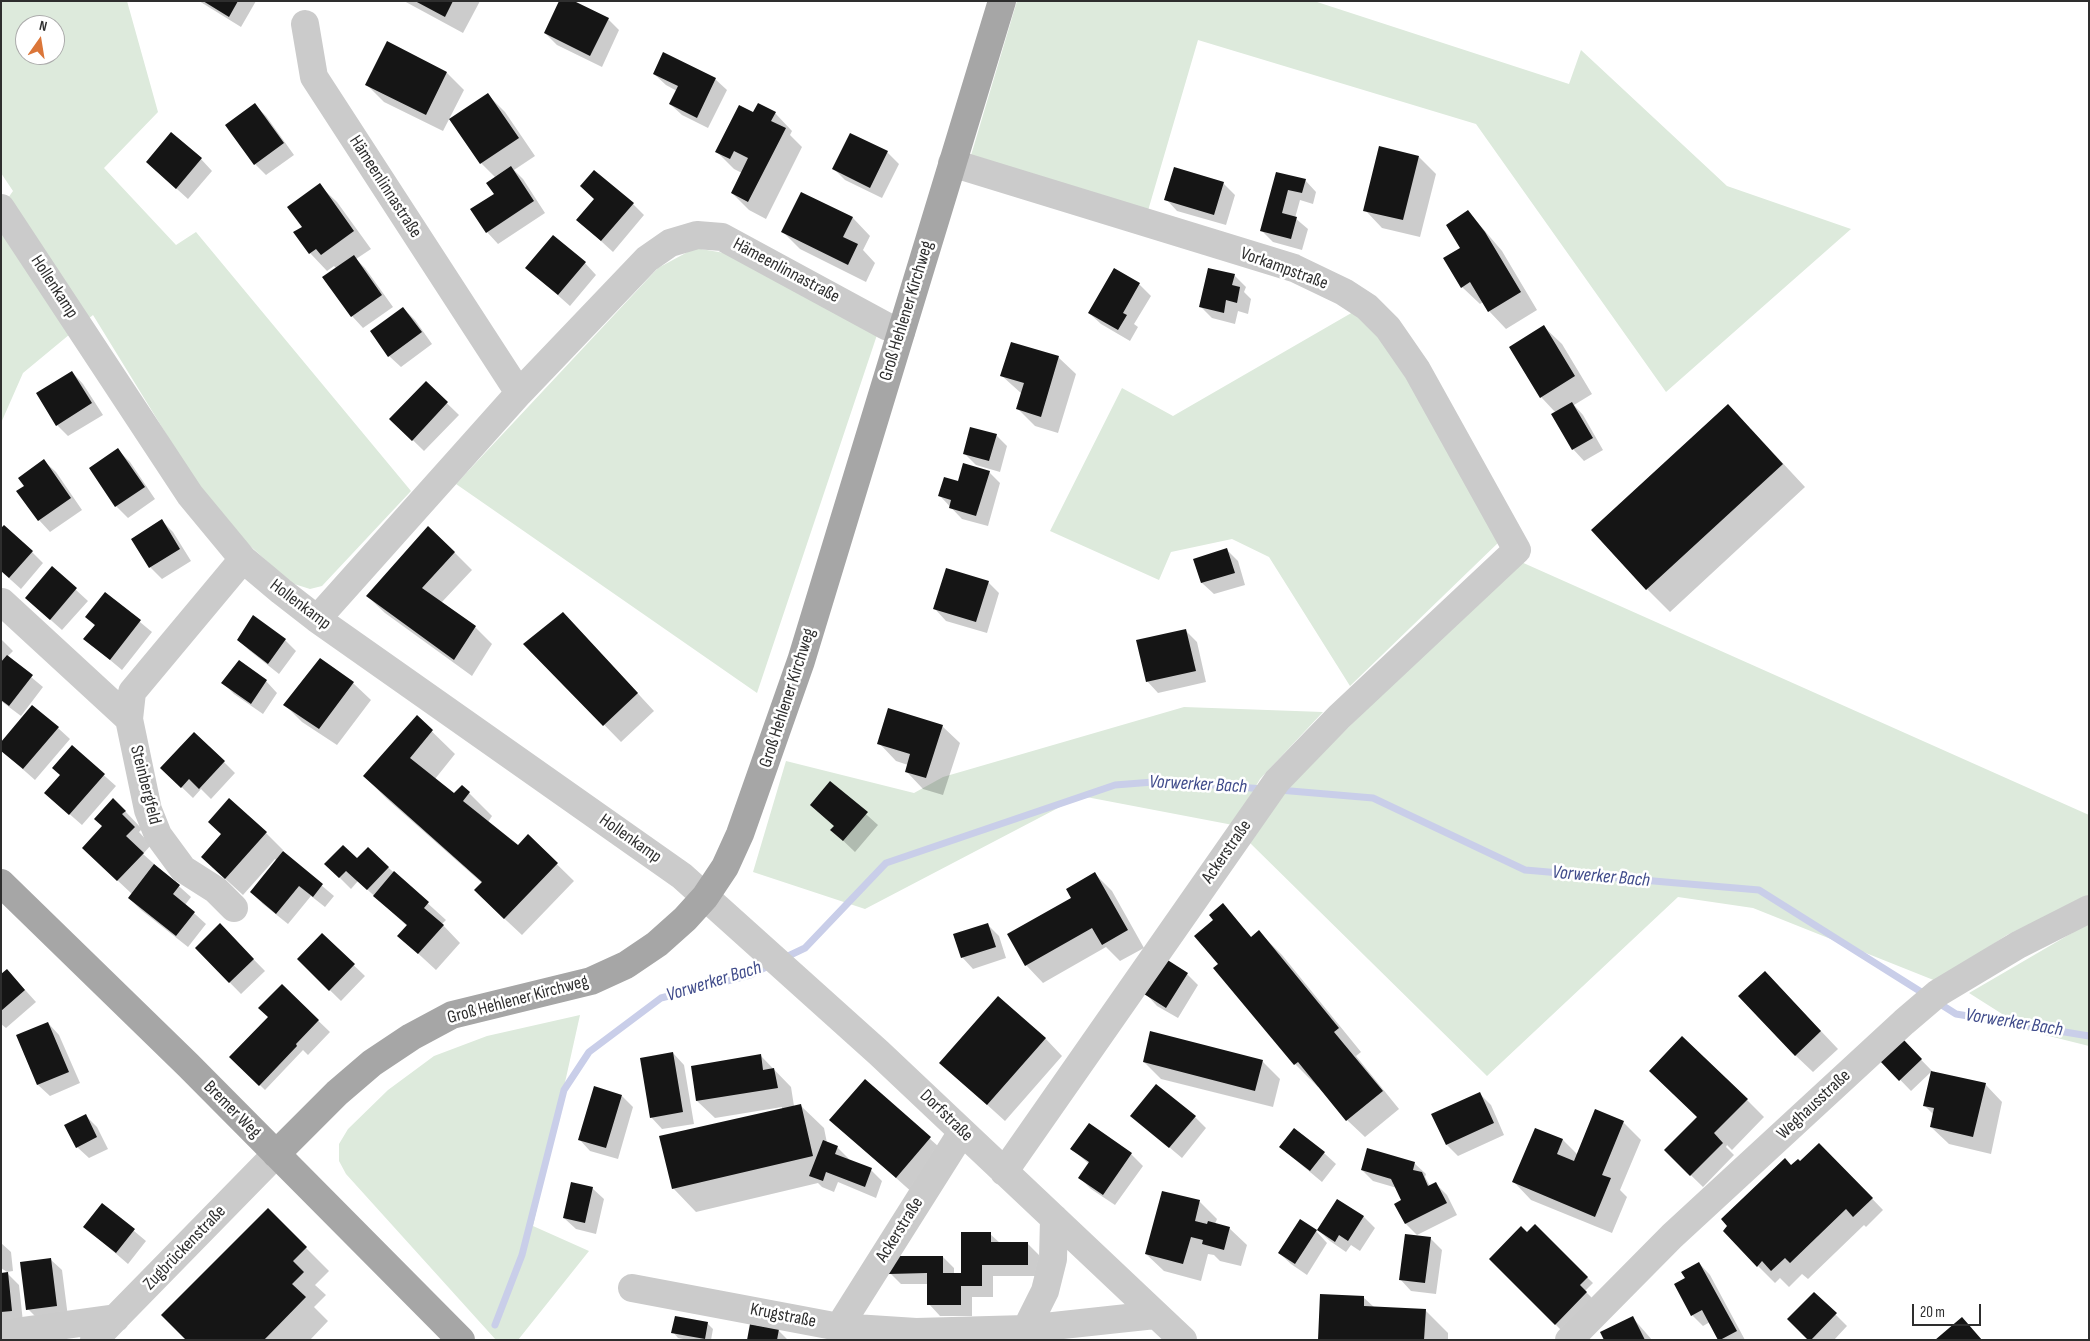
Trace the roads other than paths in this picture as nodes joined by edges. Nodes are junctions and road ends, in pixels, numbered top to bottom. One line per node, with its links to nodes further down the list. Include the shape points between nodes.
1 (1002, 1): 3 (main road, Groß Hehlener Kirchweg)
2 (305, 24): 6 (street, Hämeenlinnastraße, via 314,77)
3 (952, 163): 5 (main road, Groß Hehlener Kirchweg); 7 (street, Vorkampstraße, via 1294,268 1367,307 1388,328 1417,370)
4 (1, 208): 8 (street, Hollenkamp, via 190,495)
5 (901, 332): 6 (street, Hämeenlinnastraße, via 722,237 697,235 670,244 647,260); 13 (main road, Groß Hehlener Kirchweg, via 777,733 740,834 725,867)
6 (519, 393): 10 (street, Hämeenlinnastraße)
7 (1516, 550): 18 (street, Ackerstraße, via 1339,717 1277,781)
8 (244, 559): 10 (street, Hollenkamp); 11 (street, Steinbergfeld, via 132,692)
9 (2, 602): 11 (street)
10 (317, 619): 13 (street, Hollenkamp, via 674,870)
11 (129, 718): 14 (street, Steinbergfeld, via 148,810 158,835 183,869 216,890)
12 (1, 883): 17 (main road, Bremer Weg)
13 (705, 897): 16 (street, Dorfstraße); 17 (main road, Groß Hehlener Kirchweg, via 657,944 626,965 591,982 452,1015 411,1037 372,1063 337,1093)
14 (234, 908)
15 (2089, 910): 29 (street, Weghausstraße, via 2018,945 1938,993 1672,1236)
16 (962, 1132): 18 (street, Dorfstraße); 23 (street, Ackerstraße)
17 (276, 1154): 22 (street, Zugbrückenstraße); 27 (main road, Bremer Weg)
18 (1004, 1172): 19 (street, Dorfstraße)
19 (1054, 1218): 21 (street, Dorfstraße); 24 (street, via 1053,1259 1045,1291)
20 (632, 1288): 23 (street, Krugstraße)
21 (1155, 1315): 24 (street, Krugstraße); 28 (street, Dorfstraße)
22 (116, 1318): 25 (street); 26 (street, Zugbrückenstraße)
23 (839, 1327): 24 (street, Krugstraße, via 916,1332)
24 (1026, 1329)
25 (1, 1334)
26 (94, 1340)
27 (460, 1340)
28 (1183, 1340)
29 (1568, 1340)

